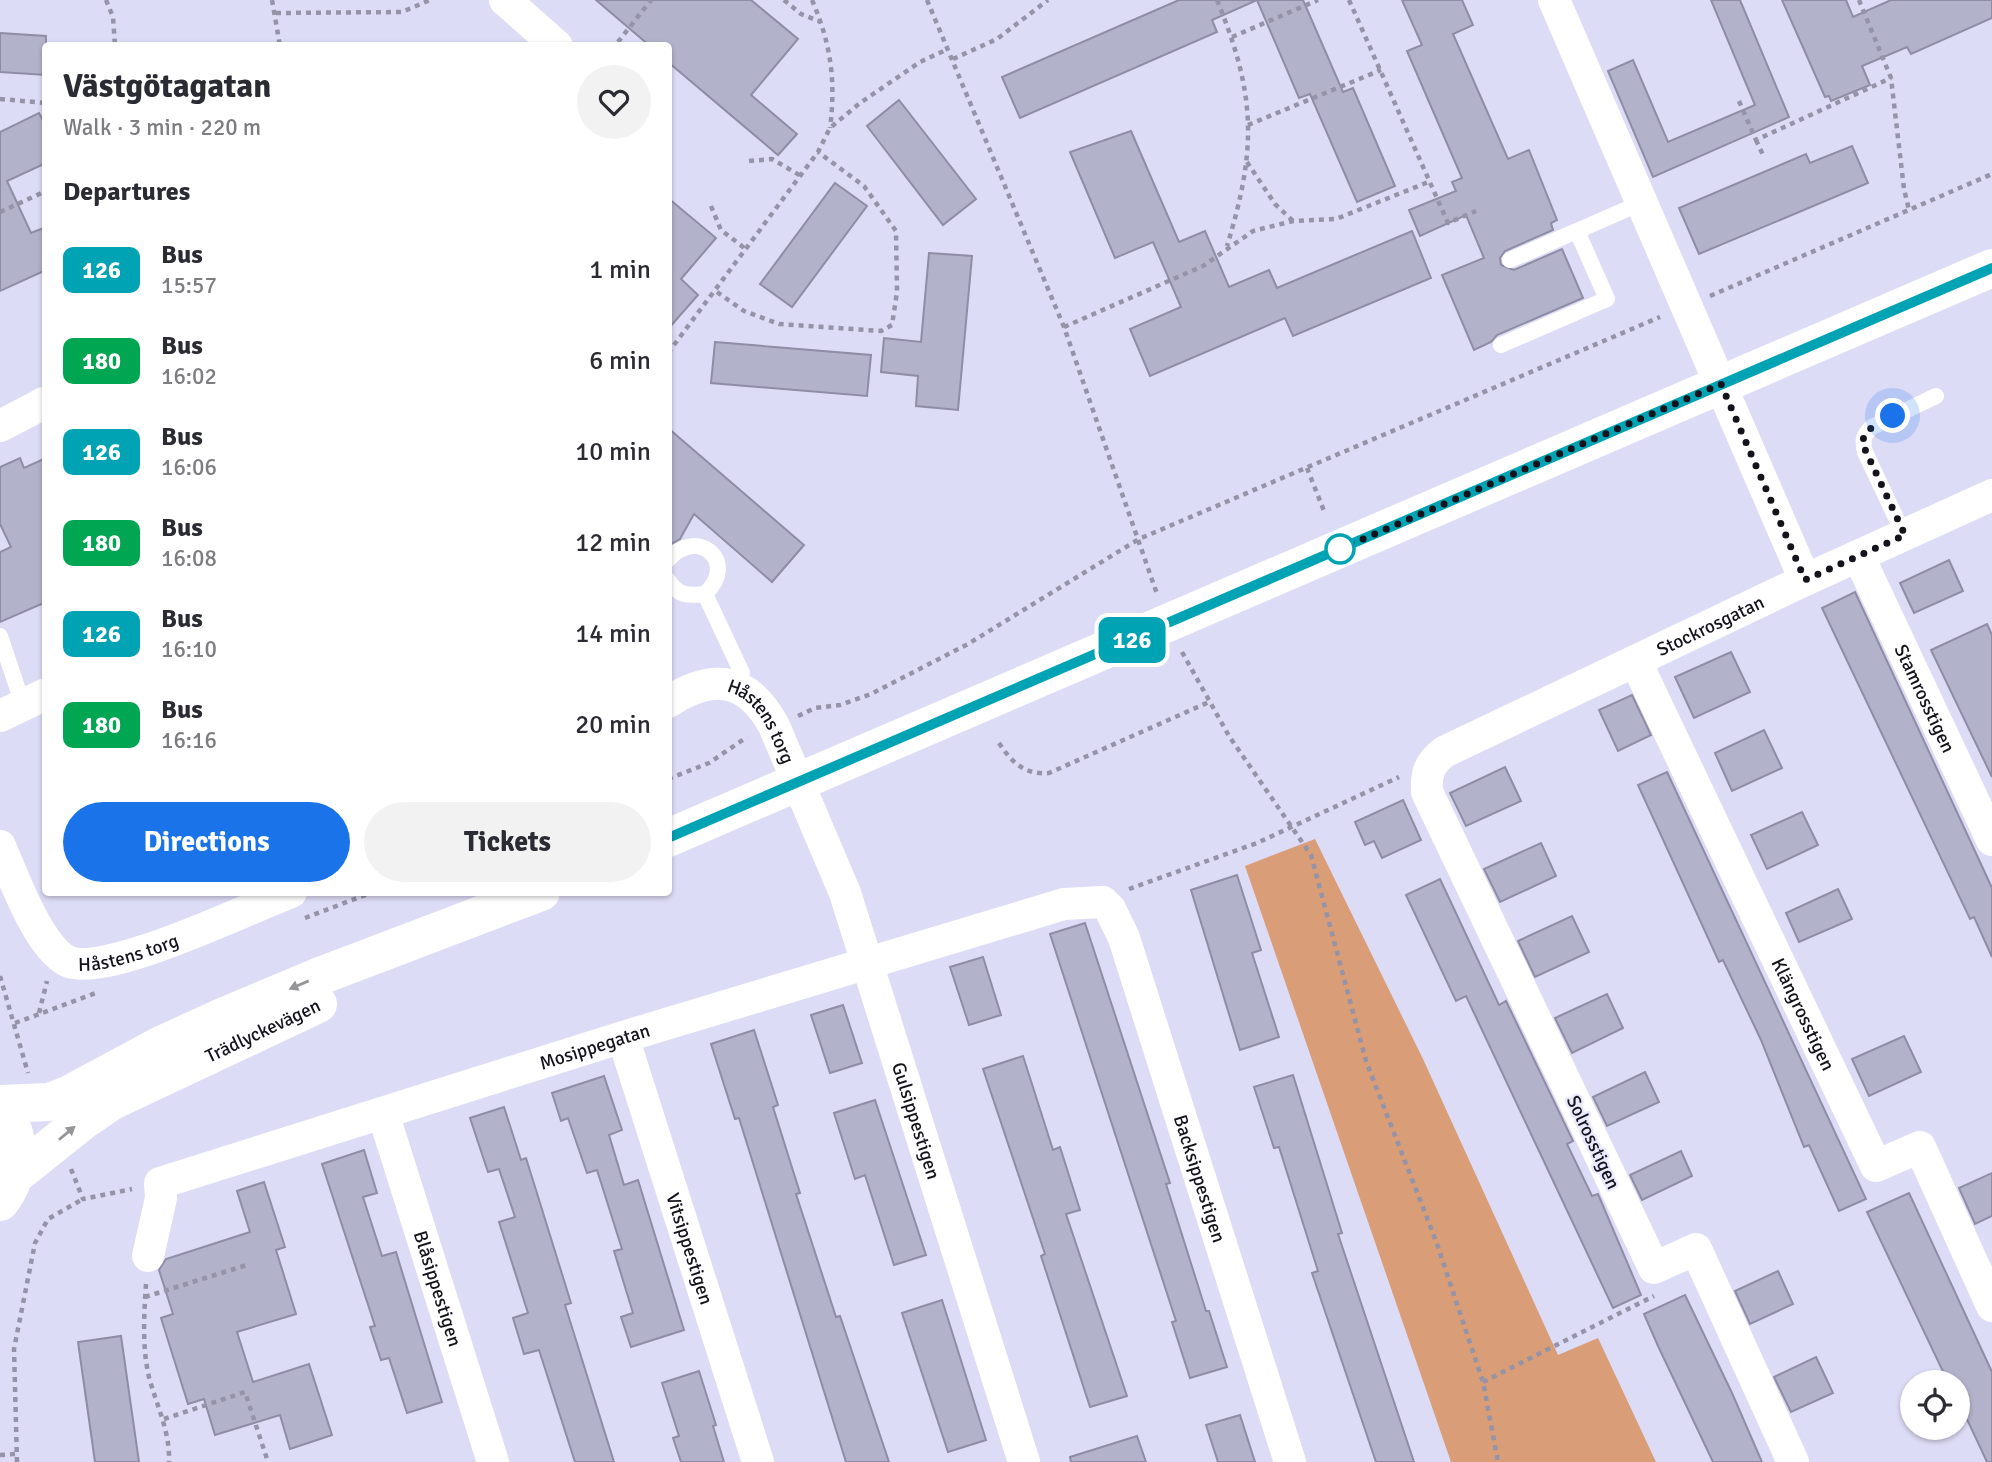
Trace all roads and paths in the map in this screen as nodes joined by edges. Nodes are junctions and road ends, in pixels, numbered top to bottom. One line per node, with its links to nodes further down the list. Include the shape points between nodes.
1 (106, 0): 18 (path)
2 (272, 0): 15 (path)
3 (430, 0): 15 (path, via 402,12)
4 (505, 0): 20 (street)
5 (651, 0): 21 (path)
6 (785, 0): 16 (path, via 801,14)
7 (812, 0): 16 (path)
8 (927, 0): 22 (path)
9 (1048, 0): 23 (path, via 998,39)
10 (1217, 0): 17 (path)
11 (1318, 0): 17 (path)
12 (1349, 0): 24 (path)
13 (1554, 0): 40 (street)
14 (1862, 1): 25 (path)
15 (276, 13): 19 (path)
16 (821, 22): 30 (path, via 833,69)
17 (1232, 37): 29 (path, via 1243,71)
18 (116, 42)
19 (280, 42)
20 (552, 42)
21 (618, 42)
22 (948, 49): 23 (path); 30 (path, via 901,74)
23 (953, 59): 53 (path)
24 (1381, 70): 29 (path); 38 (path)
25 (1891, 78): 31 (path); 42 (path)
26 (0, 99): 28 (path)
27 (1739, 101): 31 (path)
28 (42, 103)
29 (1248, 125): 35 (path)
30 (830, 128): 32 (path)
31 (1756, 140): 33 (path)
32 (818, 152): 37 (path); 51 (path, via 864,186 896,231 898,292 892,325 881,331 779,324 753,315)
33 (1763, 155)
34 (749, 161): 37 (path, via 772,159)
35 (1247, 161): 45 (path, via 1275,204); 47 (path)
36 (1992, 174): 42 (path)
37 (801, 176): 48 (path)
38 (1431, 181): 43 (path, via 1448,223); 45 (path, via 1336,219)
39 (42, 193): 44 (path)
40 (1641, 204): 46 (lane); 52 (street)
41 (710, 206): 48 (path, via 721,230)
42 (1909, 210): 52 (path)
43 (1476, 211)
44 (0, 212)
45 (1293, 221): 47 (path, via 1253,231)
46 (1577, 231): 49 (lane); 54 (lane, via 1607,299)
47 (1227, 247): 53 (path, via 1203,265)
48 (747, 250): 51 (path)
49 (1510, 260)
50 (1992, 268): 56 (street)
51 (717, 292): 55 (path)
52 (1686, 306): 56 (street); 60 (path)
53 (1064, 327): 64 (path)
54 (1501, 345)
55 (672, 348)
56 (1721, 384): 67 (street); 82 (street)
57 (1936, 396): 63 (lane, via 1864,433 1862,443)
58 (42, 404): 59 (street)
59 (0, 426)
60 (1307, 468): 62 (path); 64 (path)
61 (1992, 495): 63 (street, Stockrosgatan)
62 (1324, 511)
63 (1905, 535): 66 (street, Stockrosgatan)
64 (1139, 540): 70 (path); 78 (path, via 968,644 861,698 815,708)
65 (672, 556): 69 (lane, via 694,546 711,552 719,574)
66 (1859, 557): 67 (street, Stockrosgatan); 85 (street, Stamrosstigen)
67 (1805, 580): 73 (street, Stockrosgatan)
68 (672, 586): 69 (lane, via 684,596)
69 (705, 594): 74 (lane, via 742,673)
70 (1161, 605)
71 (0, 636): 77 (lane)
72 (1177, 642): 76 (path)
73 (1636, 662): 80 (street, Stockrosgatan, via 1444,752); 104 (street, Klängrosstigen, via 1876,1166 1920,1147)
74 (737, 688): 75 (street, Håstens torg, via 708,684); 78 (street, Håstens torg, via 750,692)
75 (672, 699)
76 (1209, 702): 79 (path, via 1049,773 1034,775 1024,770); 83 (path)
77 (23, 705)
78 (774, 726): 81 (path, via 744,738 709,764); 82 (street, Håstens torg)
79 (999, 743)
80 (1432, 762): 83 (path); 102 (street, Solrosstigen, via 1426,776 1427,792 1654,1268 1696,1249)
81 (672, 778)
82 (799, 782): 84 (street); 90 (street, Gulsippestigen, via 845,893)
83 (1293, 826): 89 (path); 105 (path, via 1318,875 1366,1061 1436,1241)
84 (672, 836)
85 (1992, 840)
86 (0, 846): 87 (street, Håstens torg, via 39,930 59,955 89,966 120,960)
87 (277, 896)
88 (532, 896): 96 (street, Trädlyckevägen, one-way to 96, via 220,1018 68,1095 49,1102); 98 (street, Trädlyckevägen, one-way to 88, via 84,1119 122,1096 420,955)
89 (1103, 902): 90 (street, Mosippegatan, via 1064,904); 115 (street, Backsippestigen, via 1124,938)
90 (866, 964): 95 (street, Mosippegatan); 114 (street, Gulsippestigen)
91 (0, 976): 92 (path)
92 (6, 997): 93 (path); 94 (path)
93 (0, 999)
94 (15, 1023)
95 (623, 1037): 97 (street, Mosippegatan); 113 (street, Vitsippestigen)
96 (0, 1106): 98 (street, via 16,1138)
97 (383, 1113): 100 (street, Mosippegatan, via 160,1183); 112 (street, Blåsippestigen)
98 (7, 1189)
99 (83, 1199): 107 (path, via 48,1219 35,1243 14,1349)
100 (148, 1256): 103 (path)
101 (250, 1264): 103 (path)
102 (1707, 1272): 105 (path); 117 (street, Solrosstigen)
103 (145, 1297): 106 (path, via 147,1364)
104 (1992, 1306)
105 (1482, 1382): 116 (path)
106 (164, 1419): 110 (path); 111 (path, via 245,1392)
107 (16, 1454): 108 (path); 109 (path)
108 (0, 1455)
109 (17, 1462)
110 (169, 1462)
111 (268, 1462)
112 (493, 1462)
113 (758, 1462)
114 (1024, 1462)
115 (1290, 1462)
116 (1498, 1462)
117 (1793, 1462)

